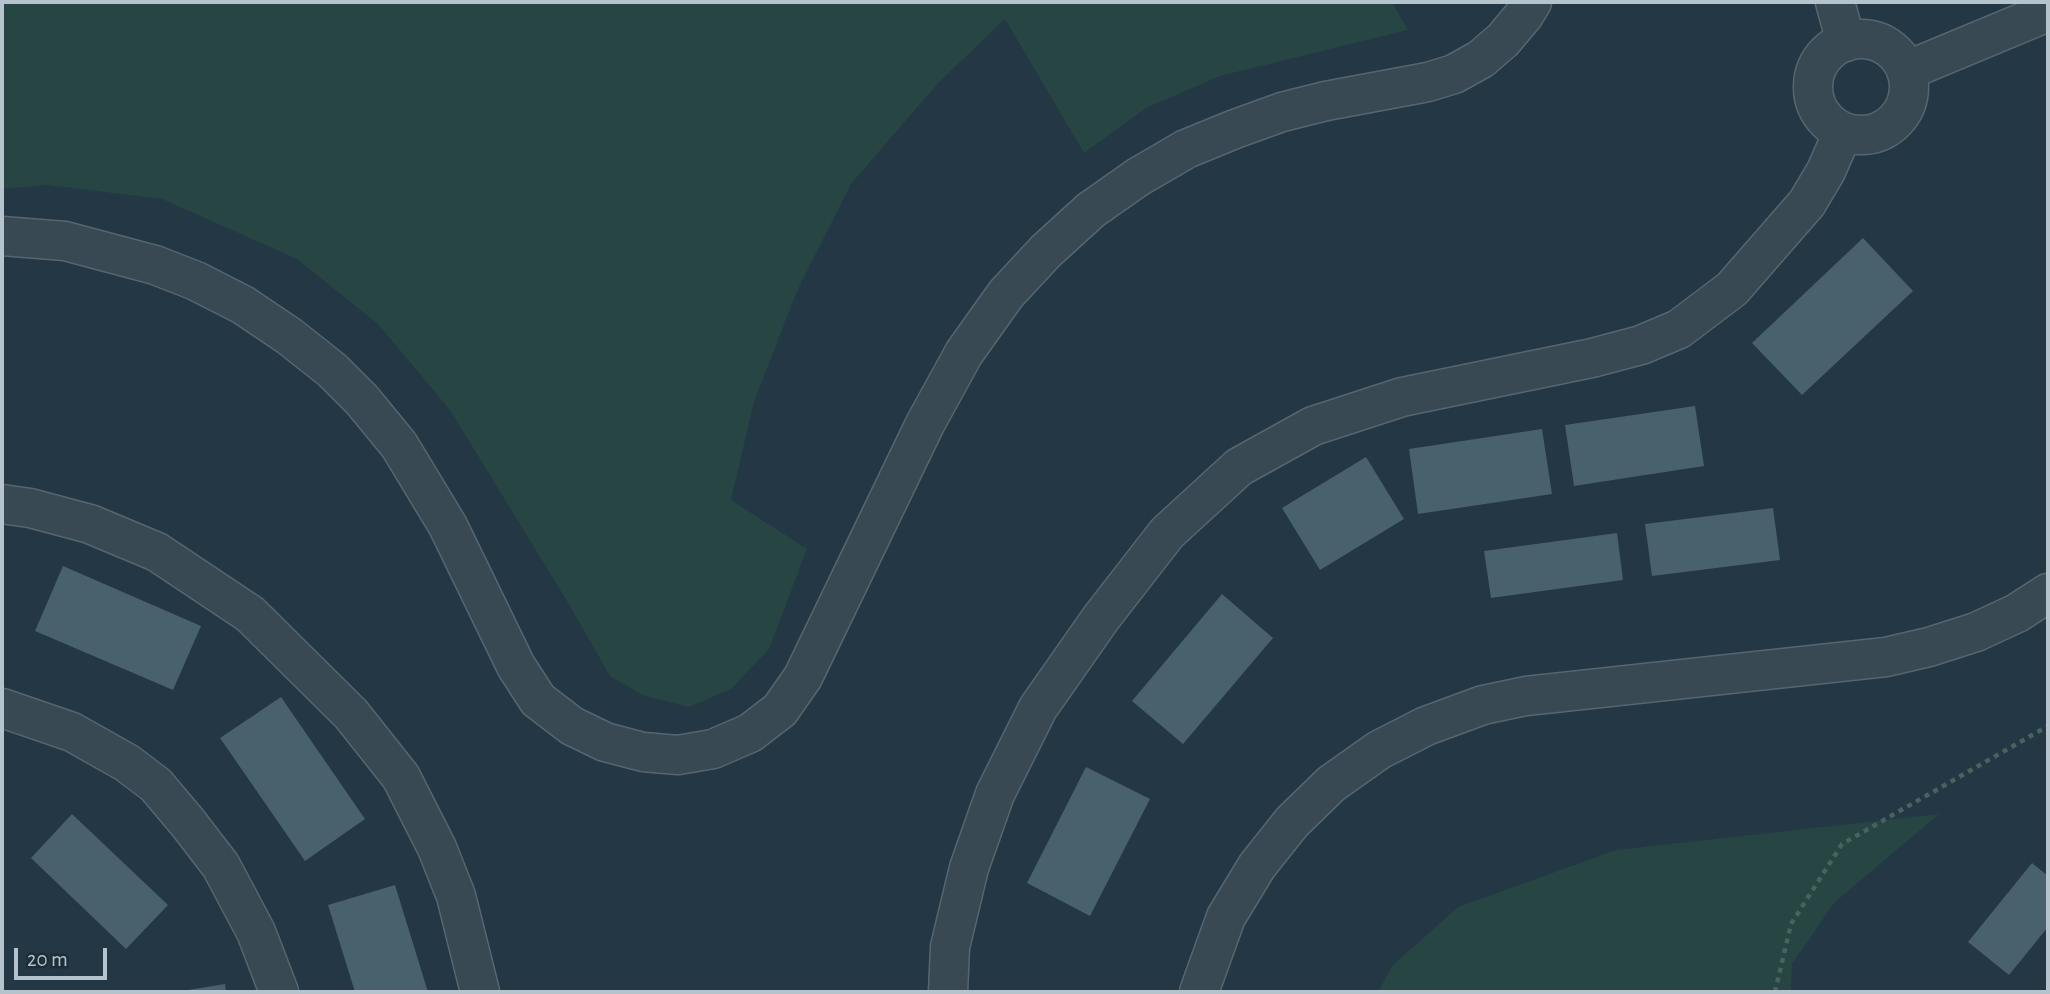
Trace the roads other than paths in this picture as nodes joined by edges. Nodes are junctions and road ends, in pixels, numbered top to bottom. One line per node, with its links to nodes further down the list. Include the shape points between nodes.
1 (1532, 2): 7 (street, via 1503,40 1454,74 1293,109 1235,129 1186,149 1091,210 1006,294 964,353 803,677 780,710 750,733 713,749 678,755 606,742 572,726 538,699 516,666 448,526 399,445 332,370 289,336 243,305 155,265 65,241)
2 (1835, 2): 4 (street)
3 (2048, 12): 5 (street)
4 (1846, 42): 5 (street, via 1871,40 1885,45 1898,55); 6 (street, via 1819,63 1812,90 1821,115)
5 (1906, 71): 6 (street, via 1909,98 1900,116 1873,134)
6 (1843, 132): 13 (street, via 1807,203 1731,289 1679,330 1592,358 1402,397 1313,426 1239,467 1167,533 1038,708 995,794 956,921)
7 (2, 236)
8 (2, 504): 12 (street, via 90,524 157,552 250,614 351,714 401,777 437,848 456,896)
9 (2048, 593): 14 (street, via 1976,632 1929,648 1886,657 1526,696 1483,705 1426,726 1379,750 1292,822 1257,866 1226,917)
10 (2, 708): 11 (street, via 72,732 156,785 221,866 256,932)
11 (279, 992)
12 (480, 992)
13 (948, 992)
14 (1199, 992)

